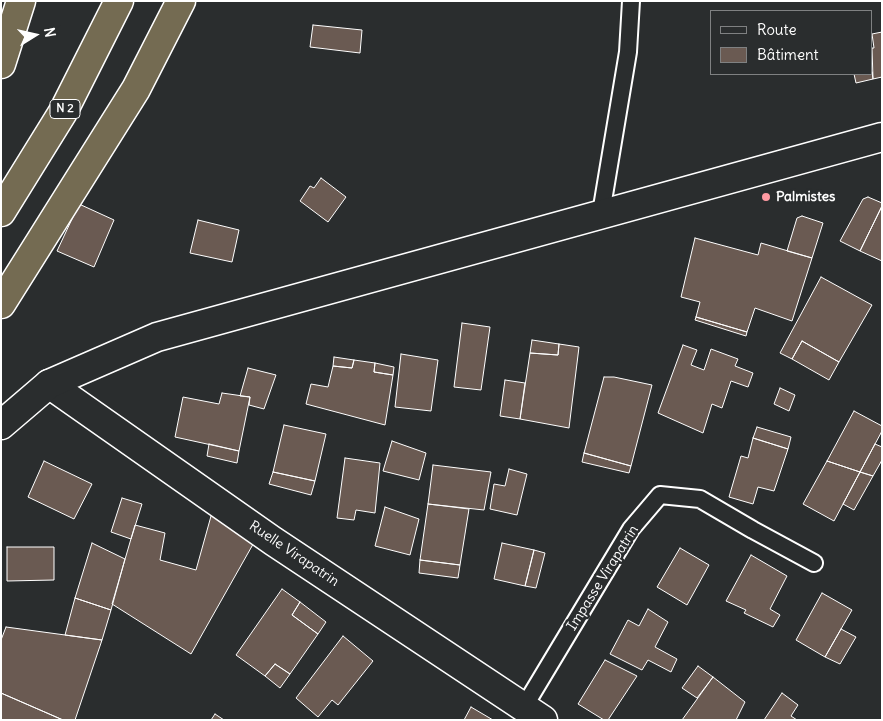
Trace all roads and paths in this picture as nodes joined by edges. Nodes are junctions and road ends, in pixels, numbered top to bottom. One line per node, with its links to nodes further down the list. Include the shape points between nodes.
1 (21, 1): 5 (highway)
2 (119, 1): 7 (highway, N 2, via 63,112)
3 (181, 1): 9 (highway, via 136,89)
4 (632, 1): 8 (lane, via 628,52)
5 (1, 64)
6 (882, 137): 8 (street)
7 (1, 212)
8 (601, 213): 10 (street, via 157,337)
9 (1, 304)
10 (49, 384): 11 (street); 13 (street, Ruelle Virapatrin, via 272,541)
11 (1, 425)
12 (814, 563): 13 (lane, Impasse Virapatrin, via 700,498 660,495 632,529)
13 (533, 713)

